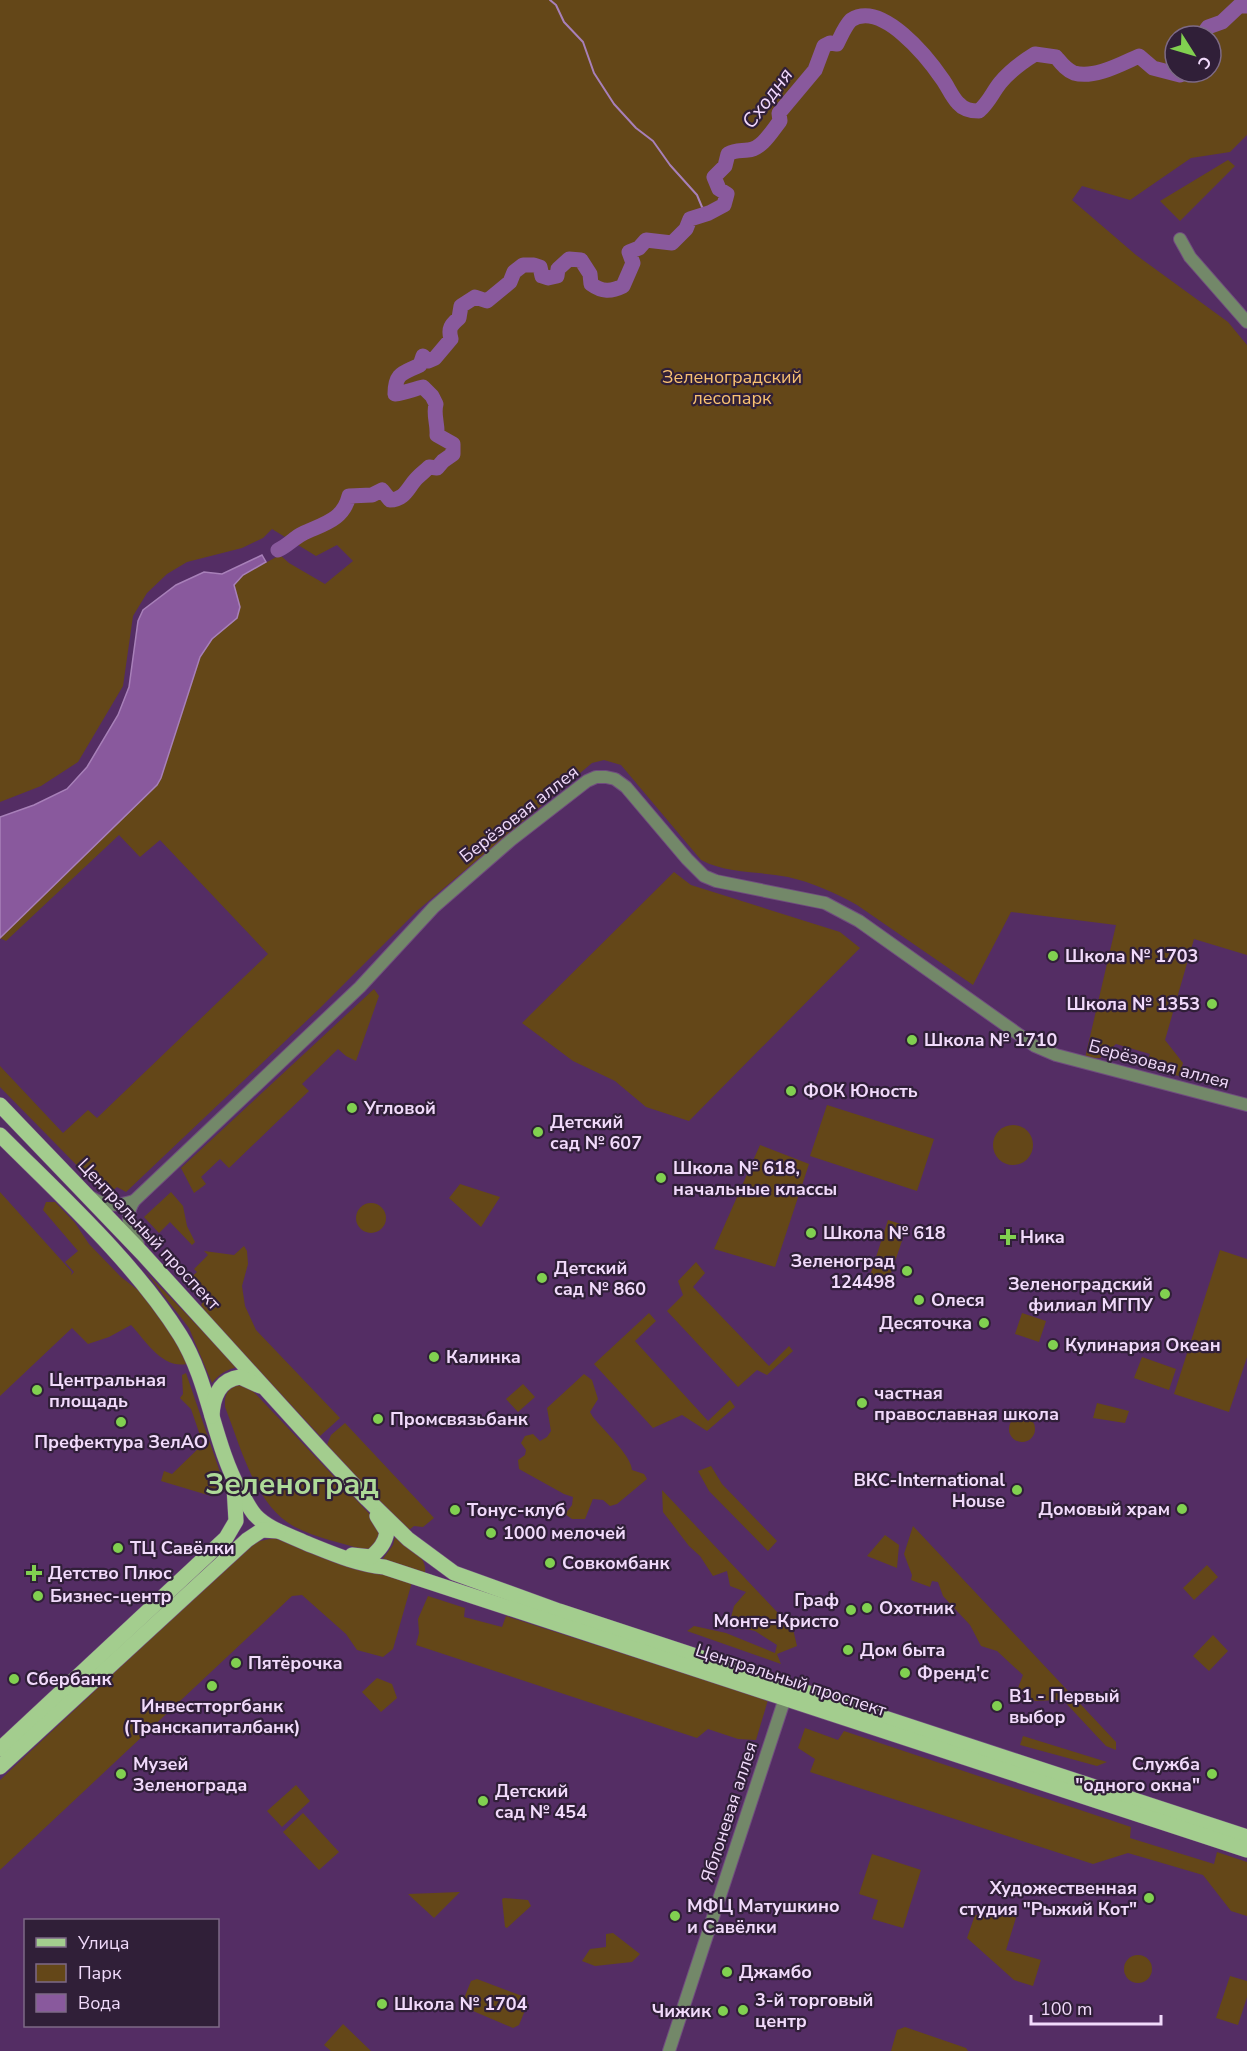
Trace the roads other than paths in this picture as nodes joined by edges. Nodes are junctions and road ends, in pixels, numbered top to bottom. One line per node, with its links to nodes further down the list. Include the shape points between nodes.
1 (1180, 239): 2 (street, via 1190,257)
2 (1247, 322)
3 (0, 1105): 6 (main road, Центральный проспект)
4 (1247, 1105): 7 (street, Берёзовая аллея, via 1056,1055 1035,1046 834,906 704,876 627,787 615,779 596,777 545,813 449,893 360,987)
5 (0, 1135): 10 (main road, Центральный проспект, via 105,1242 159,1305 181,1336)
6 (81, 1190): 7 (street, via 109,1205); 8 (main road, Центральный проспект)
7 (134, 1201): 8 (street, via 129,1223)
8 (142, 1253): 9 (main road, Центральный проспект)
9 (268, 1391): 10 (main road, Центральный проспект, via 240,1377 225,1382 216,1396); 12 (main road, Центральный проспект)
10 (212, 1420): 11 (main road, Центральный проспект)
11 (234, 1479): 13 (main road, Центральный проспект, via 255,1515); 20 (main road, via 236,1521 226,1538)
12 (367, 1498): 14 (main road, Центральный проспект); 15 (main road, Центральный проспект, via 387,1532 380,1549 371,1557)
13 (278, 1531): 15 (main road, Центральный проспект); 21 (main road, via 262,1530 247,1540)
14 (421, 1549): 16 (main road, via 429,1566); 17 (main road, Центральный проспект, via 464,1577)
15 (323, 1550): 16 (main road, Центральный проспект)
16 (426, 1581): 17 (main road, Центральный проспект)
17 (705, 1665): 18 (main road, Центральный проспект)
18 (786, 1692): 19 (main road, Центральный проспект); 24 (street, Яблоневая аллея)
19 (904, 1732): 22 (main road, Центральный проспект); 23 (main road, Центральный проспект)
20 (0, 1749)
21 (0, 1767)
22 (1247, 1837)
23 (1247, 1851)
24 (669, 2051)

